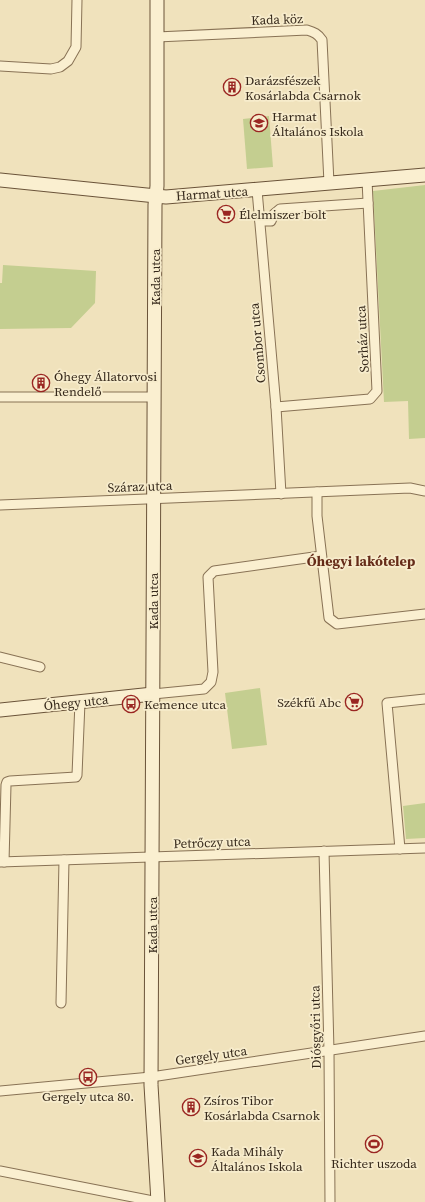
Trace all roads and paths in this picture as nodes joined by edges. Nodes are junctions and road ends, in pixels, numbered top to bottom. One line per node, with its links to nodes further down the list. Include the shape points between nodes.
1 (77, 0): 4 (street, via 76,47 68,61 60,67 51,69)
2 (157, 0): 3 (street, Kada utca)
3 (157, 38): 8 (street, Kada köz, via 307,30 319,36 322,40); 10 (street, Kada utca)
4 (0, 66)
5 (425, 175): 7 (street, Harmat utca)
6 (0, 180): 10 (street, Harmat utca)
7 (367, 180): 8 (street, Harmat utca); 11 (street, Sorház utca)
8 (329, 183): 9 (street, Harmat utca)
9 (257, 190): 10 (street, Harmat utca); 12 (street, Csombor utca)
10 (156, 196): 14 (street, Kada utca)
11 (368, 203): 12 (street, via 280,209 271,221); 15 (street, Sorház utca, via 377,391 370,399)
12 (260, 221): 15 (street, Csombor utca)
13 (0, 397): 14 (street)
14 (154, 397): 19 (street, Kada utca)
15 (276, 407): 18 (street, Csombor utca)
16 (425, 491): 17 (street, Száraz utca, via 410,488)
17 (317, 492): 18 (street, Száraz utca); 21 (street)
18 (281, 494): 19 (street, Száraz utca)
19 (154, 499): 20 (street, Száraz utca); 25 (street, Kada utca)
20 (0, 505)
21 (321, 556): 22 (street, via 329,618 337,624); 25 (street, via 214,571 208,577 213,672 211,682 204,689)
22 (425, 614)
23 (0, 657): 24 (street)
24 (40, 667)
25 (153, 694): 27 (street, Óhegy utca); 32 (street, Kada utca)
26 (425, 699): 30 (street, via 387,703)
27 (80, 702): 28 (street, Óhegy utca); 34 (street, via 76,777 7,782)
28 (0, 710)
29 (425, 848): 30 (street, Petrőczy utca)
30 (400, 849): 31 (street, Petrőczy utca)
31 (324, 851): 32 (street, Petrőczy utca); 37 (street, Diósgyőri utca)
32 (152, 857): 33 (street, Petrőczy utca); 38 (street, Kada utca)
33 (64, 860): 34 (street, Petrőczy utca); 35 (street)
34 (2, 862)
35 (61, 1003)
36 (425, 1036): 37 (street, Gergely utca)
37 (329, 1051): 38 (street, Gergely utca); 42 (street, Diósgyőri utca)
38 (151, 1077): 39 (street, Gergely utca); 41 (street, Kada utca)
39 (0, 1092)
40 (0, 1171): 41 (street)
41 (158, 1202)
42 (330, 1202)

